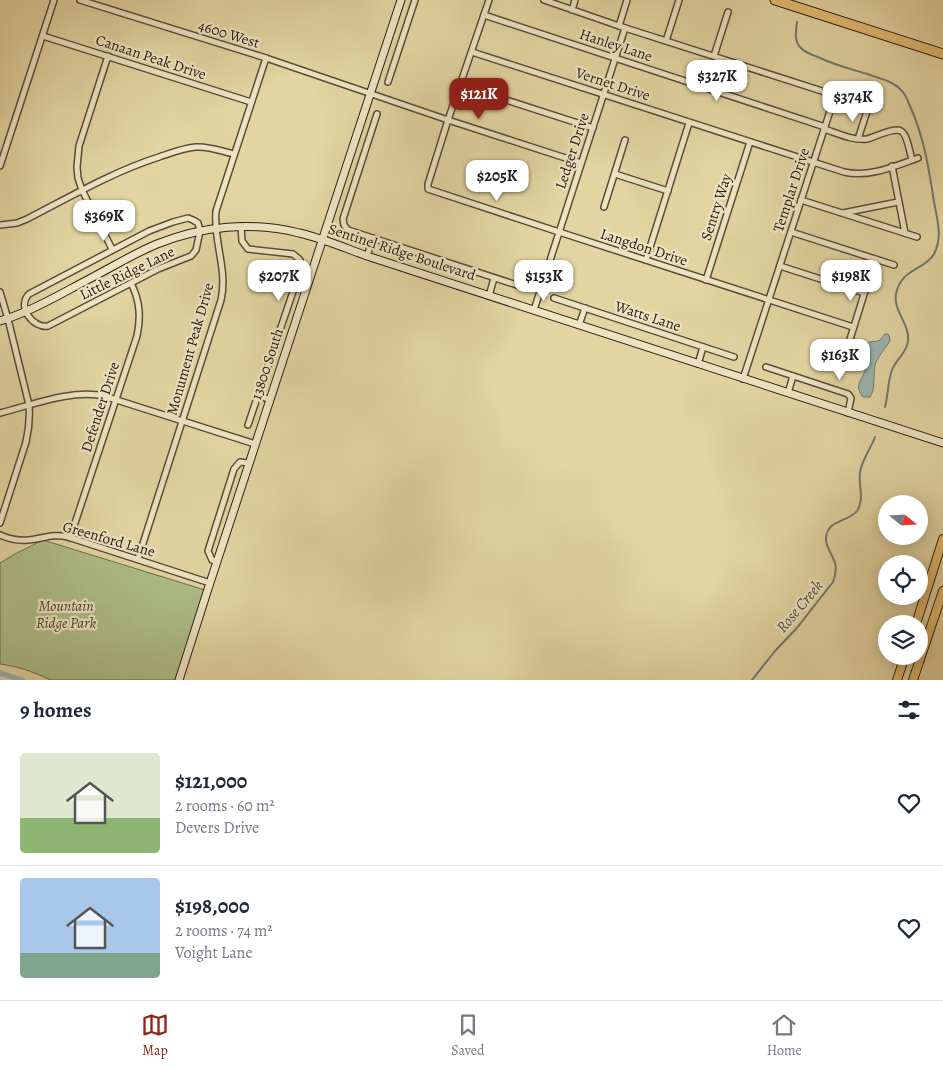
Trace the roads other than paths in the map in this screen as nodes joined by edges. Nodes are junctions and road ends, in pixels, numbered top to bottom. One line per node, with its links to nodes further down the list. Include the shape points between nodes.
1 (54, 0): 15 (street)
2 (80, 0): 23 (street, 4600 West)
3 (401, 0): 17 (main road, 13800 South)
4 (415, 0): 19 (street)
5 (489, 0): 13 (street)
6 (544, 0): 11 (street, Templar Drive)
7 (575, 0): 11 (street)
8 (627, 0): 14 (street, Ledger Drive)
9 (679, 0): 16 (street)
10 (775, 0): 20 (highway)
11 (572, 10): 14 (street, Templar Drive)
12 (728, 12): 22 (street)
13 (484, 15): 18 (street); 24 (street, Hanley Lane)
14 (622, 27): 16 (street, Templar Drive); 24 (street, Ledger Drive)
15 (43, 36): 21 (street, Canaan Peak Drive); 46 (street)
16 (666, 41): 22 (street, Templar Drive)
17 (385, 50): 19 (street); 27 (main road, 13800 South)
18 (472, 52): 26 (street); 28 (street, Vernet Drive)
19 (398, 53): 25 (street)
20 (943, 54)
21 (108, 56): 30 (street, Canaan Peak Drive); 49 (street, via 78,154 77,172)
22 (714, 56): 35 (street, Templar Drive, via 827,93 832,105)
23 (266, 58): 27 (street, 4600 West); 30 (street, Monument Peak Drive)
24 (615, 58): 28 (street, Ledger Drive); 35 (street, Hanley Lane)
25 (388, 82)
26 (460, 85): 32 (street); 34 (street)
27 (371, 94): 32 (street, 4600 West); 36 (main road, 13800 South)
28 (603, 94): 33 (street, Vernet Drive); 34 (street, Ledger Drive)
29 (871, 99): 37 (street)
30 (251, 102): 41 (street, Monument Peak Drive)
31 (377, 114): 40 (street)
32 (448, 120): 45 (street, 4600 West); 61 (street, Langdon Drive, via 428,189)
33 (689, 123): 39 (street, Vernet Drive); 51 (street)
34 (593, 128): 45 (street, Ledger Drive)
35 (824, 128): 37 (street, Hanley Lane); 44 (street, Templar Drive)
36 (356, 139): 40 (street); 50 (main road, 13800 South)
37 (858, 139): 43 (street, Hanley Lane, via 900,130 905,135)
38 (625, 140): 48 (street)
39 (750, 142): 44 (street, Vernet Drive); 74 (street, Sentry Way)
40 (368, 143): 52 (street)
41 (234, 154): 49 (street, via 209,148 188,148 143,162); 59 (street, Monument Peak Drive, via 217,207)
42 (918, 158): 43 (street, Vernet Drive)
43 (912, 160): 47 (street, Vernet Drive)
44 (813, 162): 47 (street, Vernet Drive, via 857,174); 53 (street, Templar Drive)
45 (581, 163): 61 (street, Ledger Drive)
46 (0, 166)
47 (892, 166): 54 (street)
48 (615, 174): 51 (street); 55 (street)
49 (82, 190): 57 (street, via 27,219); 67 (street)
50 (339, 191): 52 (street); 66 (main road, 13800 South)
51 (668, 191): 70 (street)
52 (351, 194): 65 (street, via 344,225 348,230)
53 (801, 200): 56 (street); 62 (street, Templar Drive)
54 (898, 202): 56 (street); 63 (street)
55 (604, 207)
56 (842, 213): 63 (street)
57 (0, 225)
58 (241, 226): 59 (main road, Sentinel Ridge Boulevard); 66 (main road, Sentinel Ridge Boulevard, via 282,229); 96 (street, via 242,241 248,249 293,254 300,260 301,268)
59 (216, 228): 60 (main road, Sentinel Ridge Boulevard); 102 (street, Monument Peak Drive, via 223,274 222,294)
60 (200, 231): 67 (street, via 196,221 185,219 149,231); 75 (street, Little Ridge Lane, via 196,250 191,256); 84 (main road, Sentinel Ridge Boulevard, via 144,250)
61 (559, 232): 70 (street, Langdon Drive); 83 (street, Ledger Drive)
62 (791, 232): 69 (street); 72 (street, Templar Drive)
63 (905, 233): 64 (street)
64 (917, 237)
65 (373, 238): 68 (street); 73 (street)
66 (322, 240): 68 (main road, Sentinel Ridge Boulevard); 98 (main road, 13800 South)
67 (112, 249): 84 (street, via 28,294 24,301)
68 (368, 256): 79 (main road, Sentinel Ridge Boulevard)
69 (875, 259): 71 (street); 78 (street)
70 (646, 260): 74 (street, Langdon Drive)
71 (894, 265)
72 (780, 266): 78 (street); 81 (street, Templar Drive)
73 (494, 278): 76 (street); 79 (street)
74 (706, 280): 81 (street, Langdon Drive)
75 (131, 283): 84 (street, Little Ridge Lane, via 46,327 38,325); 97 (street, Defender Drive, via 137,298 139,322)
76 (523, 287)
77 (0, 292): 85 (street)
78 (864, 294): 87 (street)
79 (489, 296): 83 (main road, Sentinel Ridge Boulevard)
80 (554, 298): 82 (street, Watts Lane)
81 (769, 300): 87 (street, Langdon Drive); 94 (street, Templar Drive)
82 (585, 308): 86 (street); 88 (street, Watts Lane)
83 (534, 310): 86 (main road, Sentinel Ridge Boulevard)
84 (26, 312): 85 (main road, Sentinel Ridge Boulevard)
85 (4, 320): 99 (street)
86 (579, 325): 91 (main road, Sentinel Ridge Boulevard)
87 (854, 327): 89 (street)
88 (704, 347): 90 (street, Watts Lane); 91 (street)
89 (846, 352)
90 (734, 357)
91 (698, 364): 94 (main road, Sentinel Ridge Boulevard)
92 (766, 368): 93 (street)
93 (793, 376): 95 (street); 101 (street, via 848,394 851,398)
94 (743, 379): 95 (main road, Sentinel Ridge Boulevard)
95 (788, 393): 101 (main road, Sentinel Ridge Boulevard)
96 (258, 396): 98 (street); 103 (street)
97 (116, 400): 99 (street, via 98,394 78,394); 102 (street); 109 (street, Defender Drive)
98 (270, 400): 105 (main road, 13800 South)
99 (29, 405): 100 (street); 107 (street, via 26,442)
100 (0, 413)
101 (848, 413): 104 (main road, Sentinel Ridge Boulevard)
102 (182, 421): 105 (street); 111 (street, Monument Peak Drive)
103 (248, 425)
104 (943, 443)
105 (255, 444): 106 (main road, 13800 South)
106 (249, 463): 112 (main road, 13800 South); 112 (street, via 240,462 234,469 208,551)
107 (0, 522)
108 (0, 536): 109 (street, Greenford Lane, via 21,540 50,535)
109 (70, 538): 111 (street, Greenford Lane)
110 (943, 539): 115 (main road)
111 (138, 559): 113 (street, Greenford Lane)
112 (216, 562): 113 (main road, 13800 South)
113 (210, 582): 117 (main road, 13800 South)
114 (943, 592): 119 (main road)
115 (919, 615)
116 (902, 665): 118 (main road)
117 (179, 680)
118 (897, 680)
119 (913, 680)

